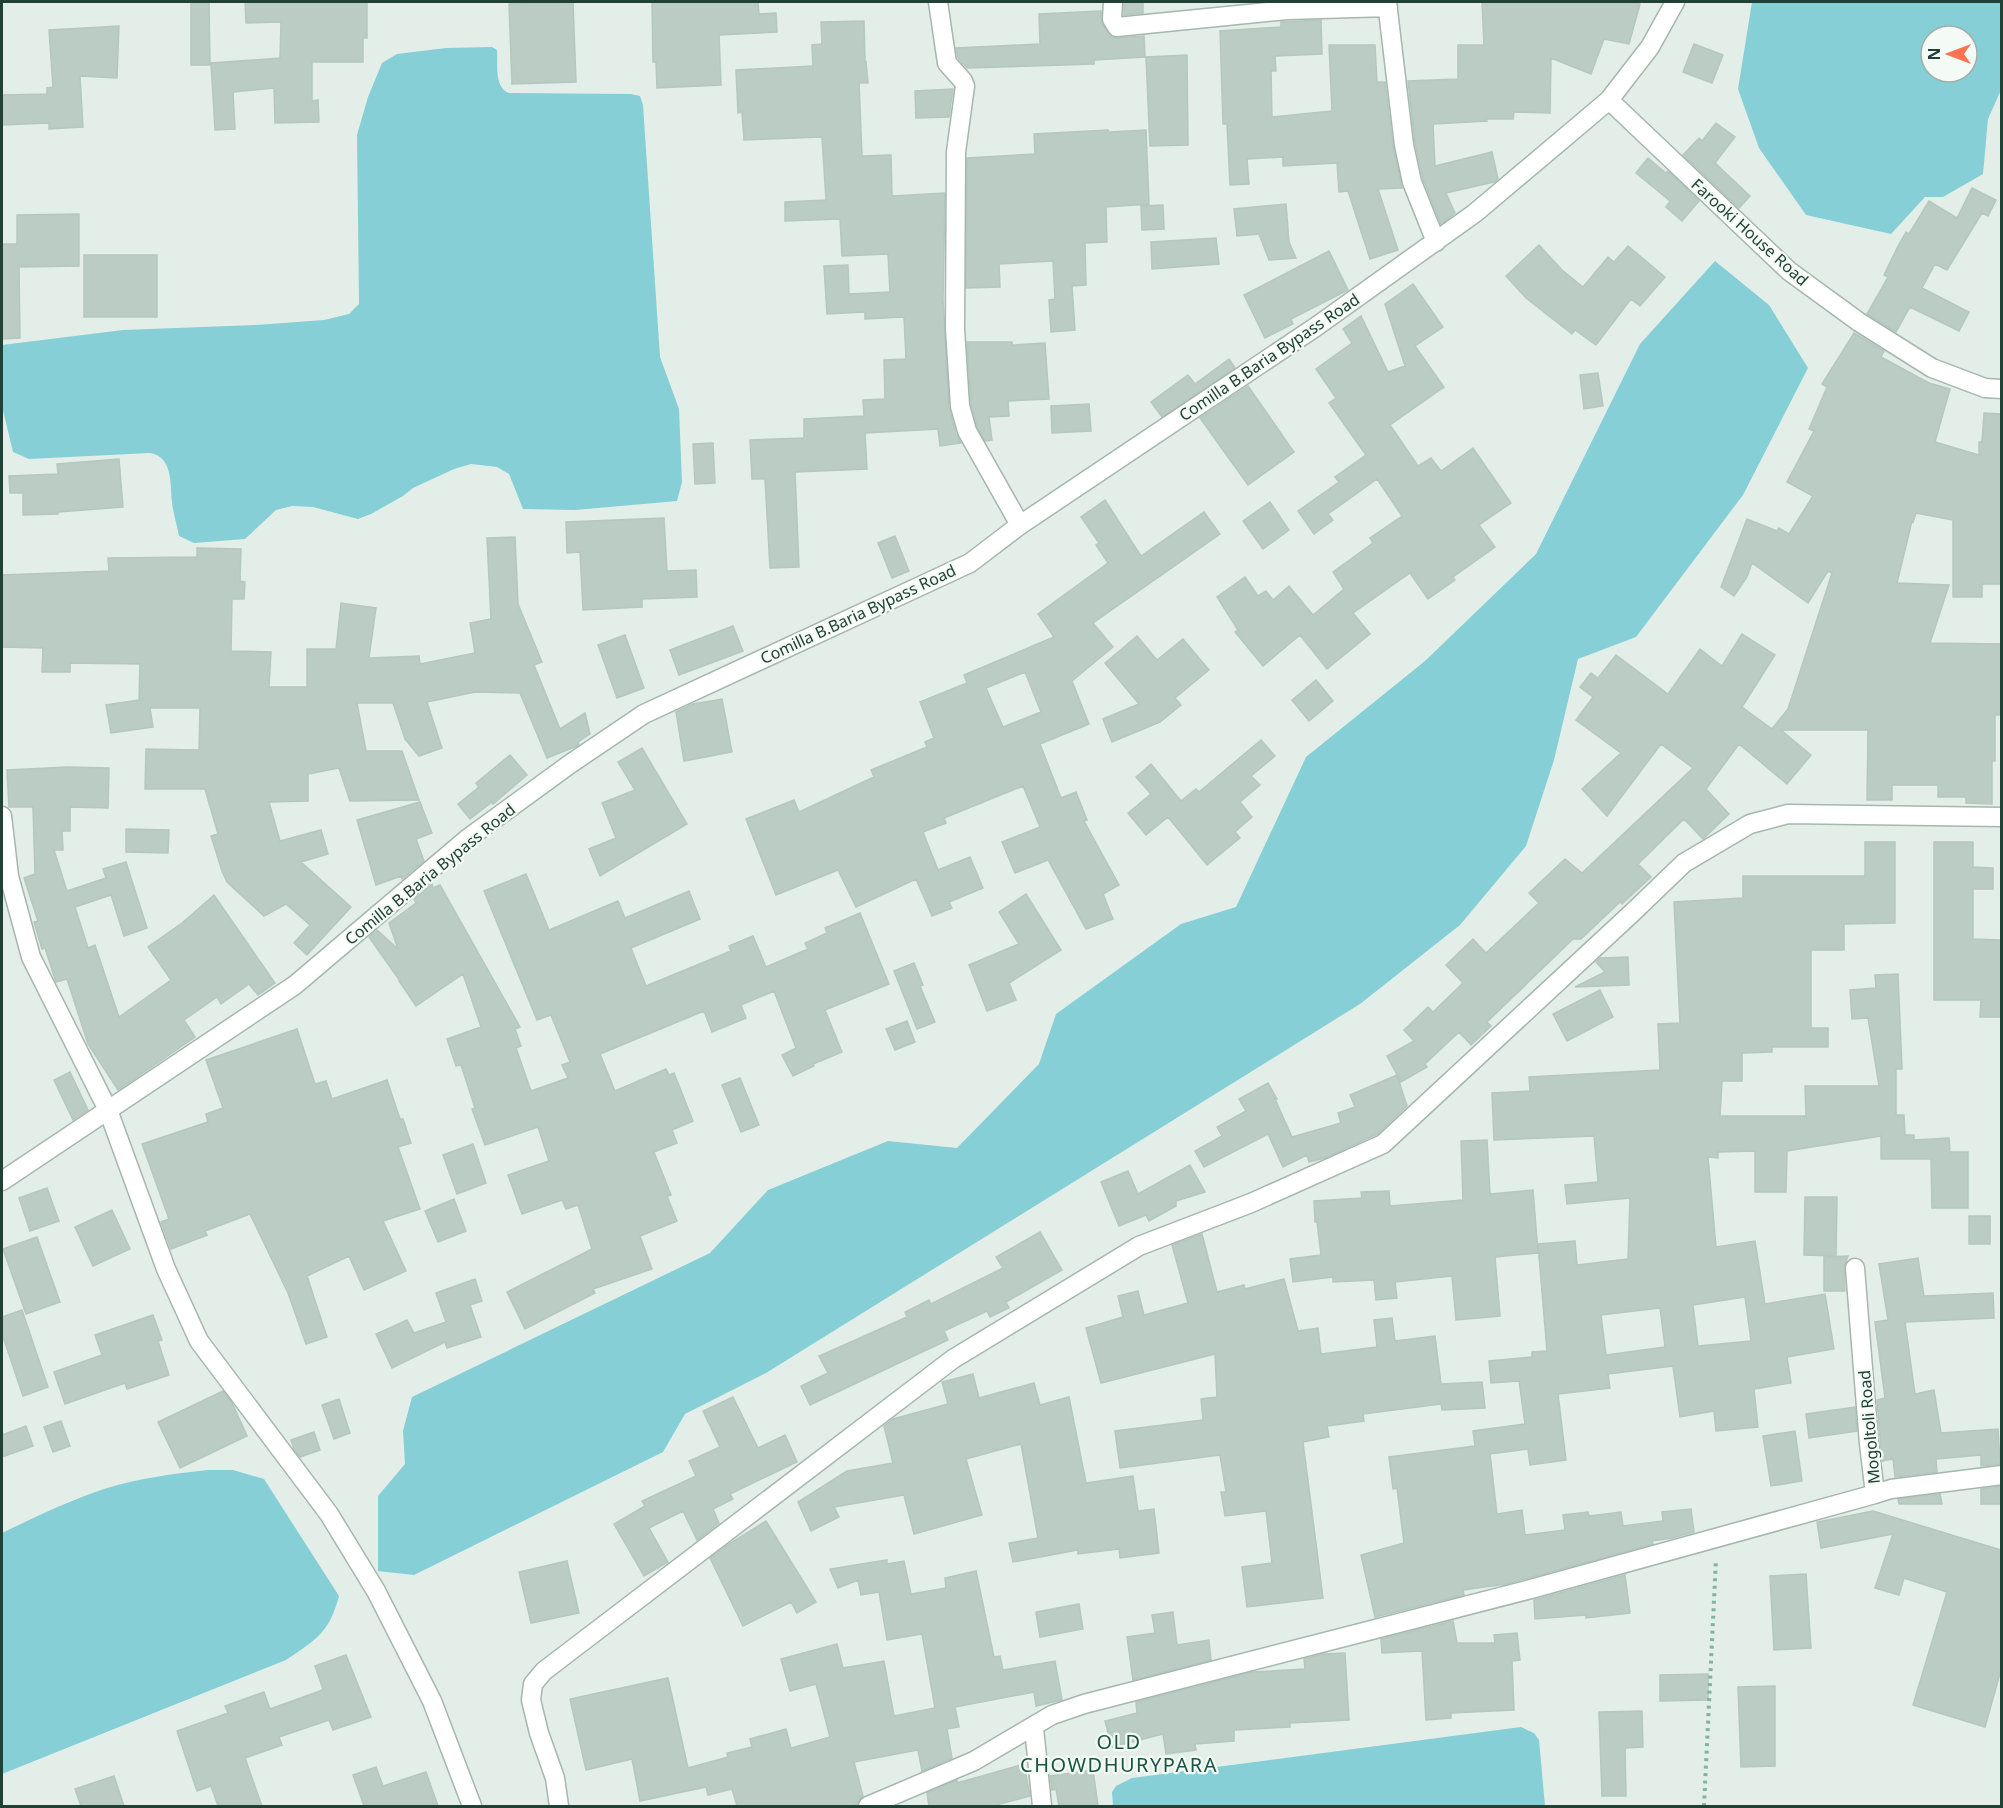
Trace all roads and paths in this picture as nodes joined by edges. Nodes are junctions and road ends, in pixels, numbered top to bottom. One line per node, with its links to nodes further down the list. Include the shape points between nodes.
1 (938, 2): 8 (street, via 947,63 965,86 956,152 955,329 960,406 967,431)
2 (1113, 2): 4 (street, via 1112,20 1117,27)
3 (1675, 2): 5 (street, Comilla B.Baria Bypass Road, via 1650,47)
4 (1387, 4): 6 (street, via 1404,145 1412,182)
5 (1609, 100): 6 (street, Comilla B.Baria Bypass Road); 7 (street, Farooki House Road, via 1789,271 1932,368 1985,388)
6 (1436, 242): 8 (street, Comilla B.Baria Bypass Road)
7 (2001, 388)
8 (1020, 525): 11 (street, Comilla B.Baria Bypass Road, via 970,563 644,714 467,839 295,985)
9 (2, 816): 11 (street, via 9,876 31,957)
10 (2001, 817): 19 (street, via 1788,814 1750,824 1684,863 1383,1144 1251,1203 1140,1246 953,1359 544,1671 533,1684 531,1700)
11 (108, 1110): 12 (street, Comilla B.Baria Bypass Road); 18 (street, via 166,1269 199,1341 329,1514 376,1591 432,1701)
12 (2, 1181)
13 (1855, 1268): 15 (street, Mogoltoli Road)
14 (2001, 1475): 15 (street, Mogoltoli Road)
15 (1875, 1494): 16 (street)
16 (1717, 1539): 17 (street, via 1084,1704 1052,1715); 22 (path)
17 (1034, 1728): 20 (street, via 974,1761); 21 (street)
18 (472, 1806)
19 (560, 1806)
20 (868, 1806)
21 (1042, 1806)
22 (1704, 1806)

